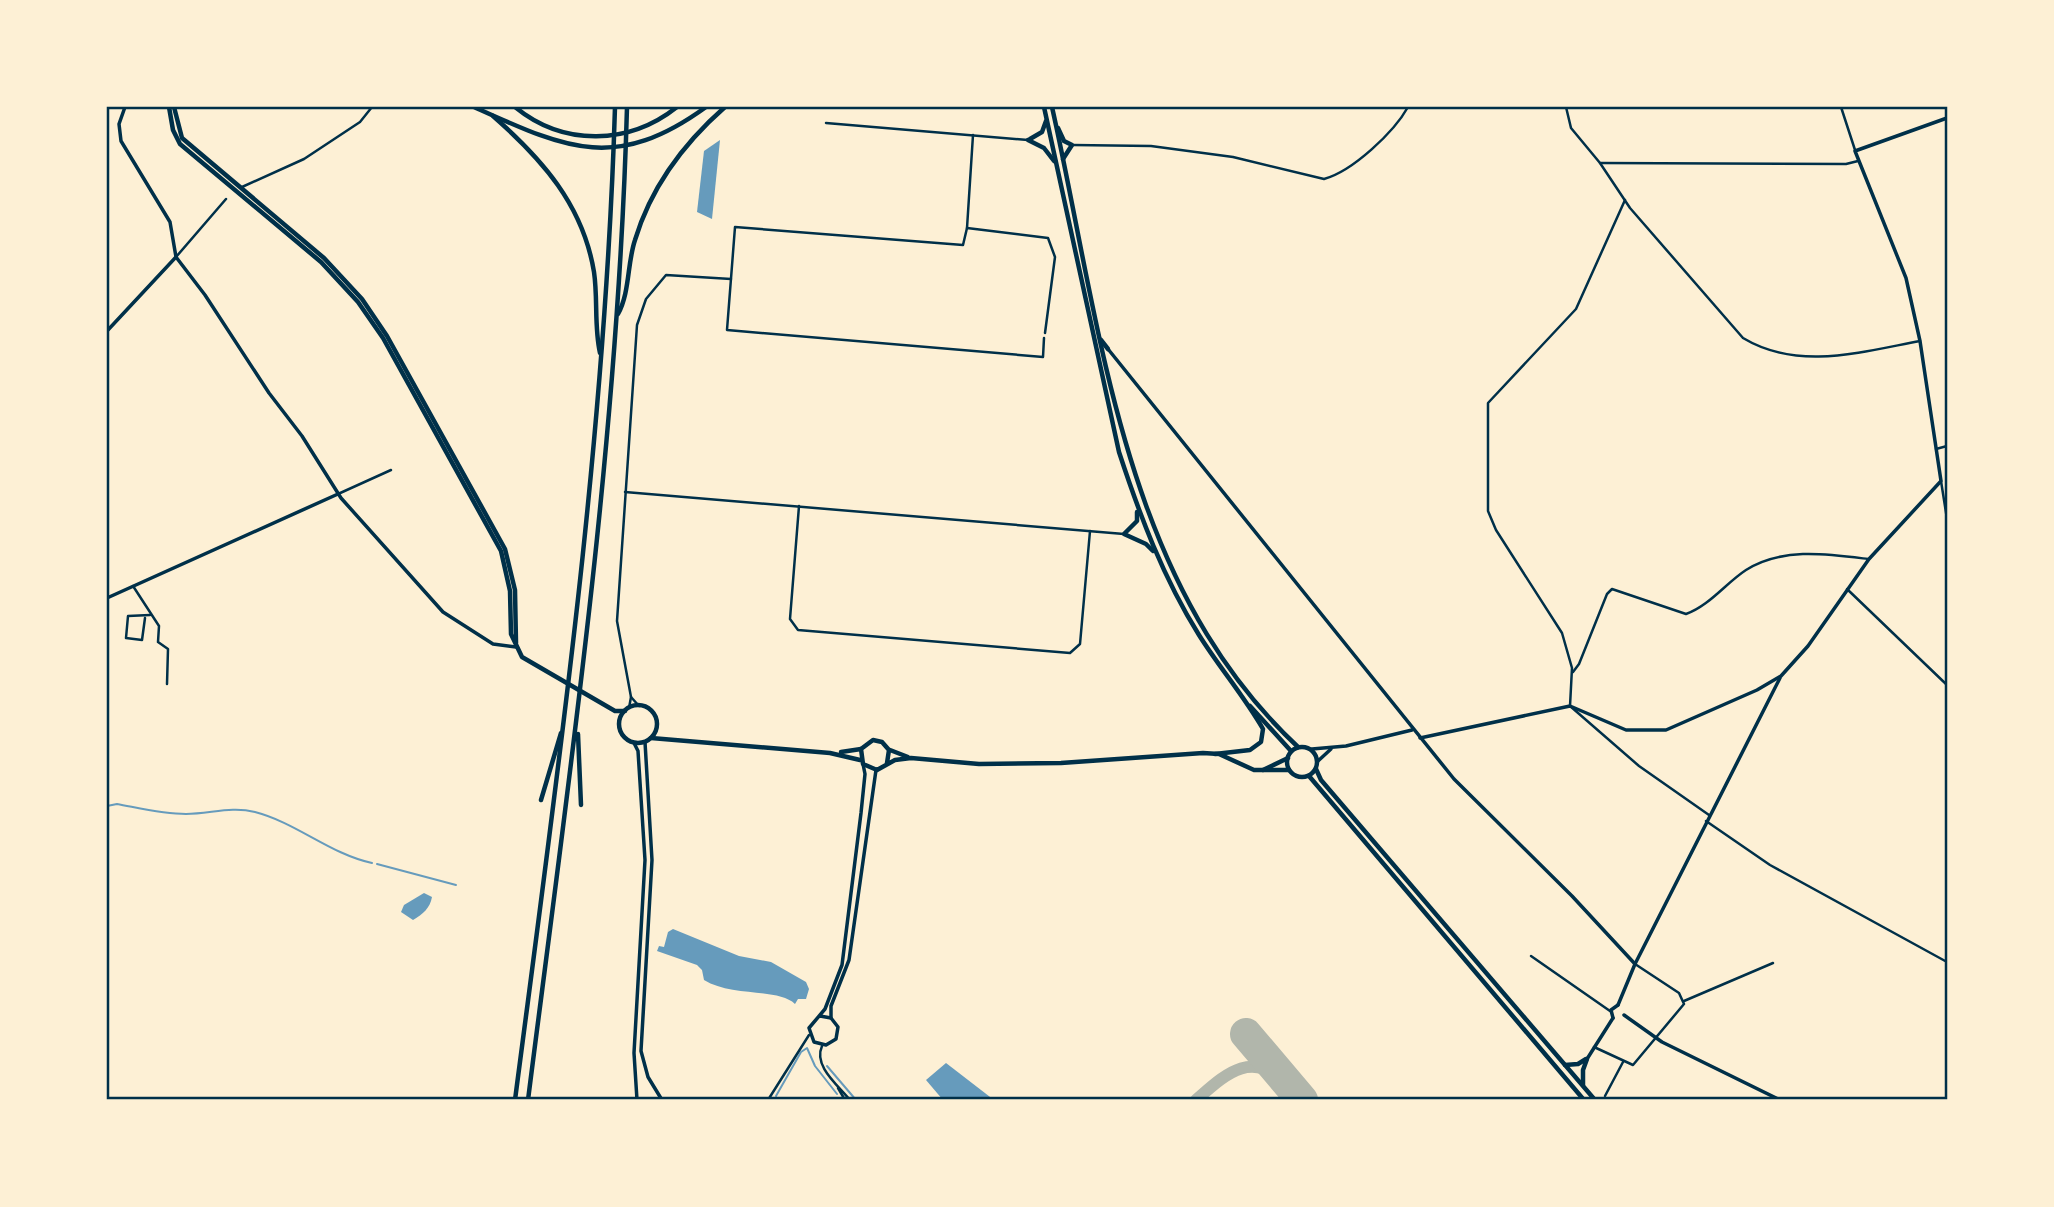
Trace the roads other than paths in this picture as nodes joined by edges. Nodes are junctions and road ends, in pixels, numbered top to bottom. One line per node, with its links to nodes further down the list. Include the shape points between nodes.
1 (125, 107): 33 (street, via 119,124 121,141 170,222)
2 (172, 107): 29 (main road, via 182,138); 61 (main road, via 173,130 180,144 321,262 383,338 501,551)
3 (372, 107): 29 (street, via 359,122 304,159)
4 (474, 107): 16 (main road)
5 (516, 107): 8 (main road, via 564,133 604,137 636,131)
6 (615, 107): 42 (main road)
7 (627, 107): 35 (main road)
8 (677, 107)
9 (706, 107): 16 (main road, via 638,143 603,149 554,142)
10 (725, 107): 35 (main road, via 679,154 648,206 634,241 624,304)
11 (1044, 107): 19 (main road)
12 (1052, 107): 18 (main road)
13 (1408, 107): 23 (street, via 1398,124 1374,146 1335,176 1324,179 1233,157 1151,146)
14 (1566, 107): 28 (street, via 1571,128)
15 (1841, 107): 24 (street)
16 (493, 116): 42 (main road, via 548,168 583,230 594,272)
17 (1947, 118): 24 (street)
18 (1055, 120): 23 (main road, via 1064,141); 25 (main road)
19 (1046, 121): 22 (main road, via 1042,132); 27 (main road)
20 (826, 122): 21 (street)
21 (973, 135): 22 (street); 32 (street)
22 (1028, 140): 27 (main road, via 1044,148)
23 (1072, 145): 25 (main road)
24 (1855, 150): 26 (street)
25 (1063, 160): 39 (main road)
26 (1858, 161): 28 (street); 40 (street, via 1899,257)
27 (1055, 162): 50 (main road, via 1119,452)
28 (1601, 163): 31 (street)
29 (241, 188): 61 (main road, via 324,258 362,299 387,336 505,549 515,590)
30 (226, 199): 33 (street)
31 (1625, 200): 40 (street, via 1728,325 1748,341 1800,356 1826,358); 62 (street, via 1576,309 1486,407 1489,516 1556,621)
32 (967, 228): 34 (street, via 962,245 735,227); 37 (street, via 1048,238 1055,257)
33 (176, 257): 36 (street); 48 (street)
34 (731, 279): 38 (street, via 727,330 1043,357); 47 (street, via 666,275 646,299 637,325)
35 (617, 314): 72 (main road, via 602,509)
36 (107, 331)
37 (1045, 333)
38 (1044, 338)
39 (1100, 339): 41 (main road); 82 (main road, via 1125,450 1181,589 1231,669)
40 (1920, 341): 44 (street)
41 (1108, 349): 76 (street)
42 (602, 359): 74 (main road)
43 (1947, 446): 44 (street)
44 (1936, 449): 46 (street)
45 (391, 470): 48 (street)
46 (1941, 481): 51 (street); 55 (street)
47 (624, 492): 49 (street); 67 (street, via 617,621)
48 (338, 494): 56 (street); 61 (street, via 443,612 494,644)
49 (799, 506): 52 (street); 52 (street, via 790,619 798,630 1070,653 1080,644)
50 (1137, 508): 53 (main road, via 1137,521); 54 (main road)
51 (1947, 519)
52 (1090, 531): 53 (street)
53 (1124, 534): 54 (main road, via 1146,544)
54 (1157, 556): 66 (main road, via 1198,633)
55 (1869, 559): 57 (street); 62 (street, via 1822,553 1789,555 1748,569 1686,614 1612,589)
56 (133, 586): 58 (street); 59 (street)
57 (1847, 589): 63 (street); 65 (street)
58 (107, 598)
59 (150, 615): 60 (street); 64 (street, via 159,626 158,642 168,649)
60 (145, 618): 60 (street, via 142,640 126,638 128,616)
61 (516, 647): 70 (main road, via 528,663)
62 (1573, 672): 69 (street)
63 (1781, 676): 69 (street, via 1666,730 1626,730); 102 (street)
64 (167, 684)
65 (1947, 685)
66 (1240, 695): 87 (main road); 89 (main road, via 1262,727 1263,738 1250,750)
67 (631, 697): 68 (street); 71 (street)
68 (639, 706): 71 (main road); 75 (main road, via 653,713)
69 (1570, 706): 79 (street); 102 (street, via 1639,766)
70 (613, 710): 71 (main road); 73 (main road)
71 (627, 710): 73 (main road)
72 (578, 719): 101 (main road); 126 (main road)
73 (620, 721): 81 (main road, via 621,732)
74 (564, 722): 100 (main road); 125 (main road)
75 (656, 728): 77 (main road); 78 (main road)
76 (1413, 730): 79 (street); 83 (street)
77 (664, 737): 78 (main road); 88 (main road)
78 (651, 738): 80 (main road)
79 (1420, 738): 107 (street, via 1464,790)
80 (645, 742): 81 (main road); 128 (street, via 652,860 641,1051 648,1077)
81 (634, 743): 127 (street, via 645,860 634,1053)
82 (1298, 747): 85 (main road); 87 (main road)
83 (1333, 747): 85 (street); 92 (street)
84 (861, 749): 86 (main road, via 878,740); 88 (main road); 93 (main road)
85 (1311, 749): 92 (main road)
86 (889, 750): 90 (main road); 94 (main road)
87 (1291, 751): 91 (main road)
88 (830, 753): 93 (main road)
89 (1215, 754): 90 (main road, via 1061,763 979,764); 98 (main road)
90 (911, 758): 94 (main road)
91 (1287, 758): 97 (main road); 98 (main road)
92 (1318, 761): 95 (main road)
93 (862, 762): 96 (main road); 112 (street, via 862,802 845,950)
94 (887, 763): 96 (main road)
95 (1316, 769): 99 (main road); 121 (main road)
96 (877, 770): 113 (street, via 849,960 831,1006)
97 (1289, 770): 98 (main road); 99 (main road)
98 (1261, 771)
99 (1309, 776): 132 (main road)
100 (541, 800)
101 (581, 805)
102 (1709, 815): 103 (street)
103 (1706, 821): 105 (street, via 1779,871); 107 (street)
104 (1531, 956): 110 (street)
105 (1947, 962)
106 (1773, 963): 108 (street)
107 (1635, 964): 108 (street); 109 (street)
108 (1684, 1001): 116 (street)
109 (1618, 1005): 110 (street); 111 (street)
110 (1610, 1011): 114 (street)
111 (1624, 1015): 114 (street); 116 (street)
112 (820, 1016): 113 (street); 115 (street, via 812,1022)
113 (831, 1018): 117 (street, via 838,1035 834,1042)
114 (1613, 1018): 118 (street)
115 (809, 1035): 117 (street); 129 (street)
116 (1656, 1038): 120 (street, via 1637,1063); 134 (street)
117 (822, 1046): 122 (street, via 819,1060)
118 (1594, 1047): 119 (street); 120 (street)
119 (1587, 1059): 121 (main road); 123 (main road)
120 (1623, 1062): 124 (street)
121 (1565, 1065): 123 (main road)
122 (830, 1076): 130 (street); 131 (street)
123 (1584, 1088): 133 (main road)
124 (1605, 1096)
125 (515, 1100)
126 (528, 1100)
127 (638, 1100)
128 (662, 1100)
129 (768, 1100)
130 (845, 1100)
131 (850, 1100)
132 (1584, 1100)
133 (1595, 1100)
134 (1780, 1100)

